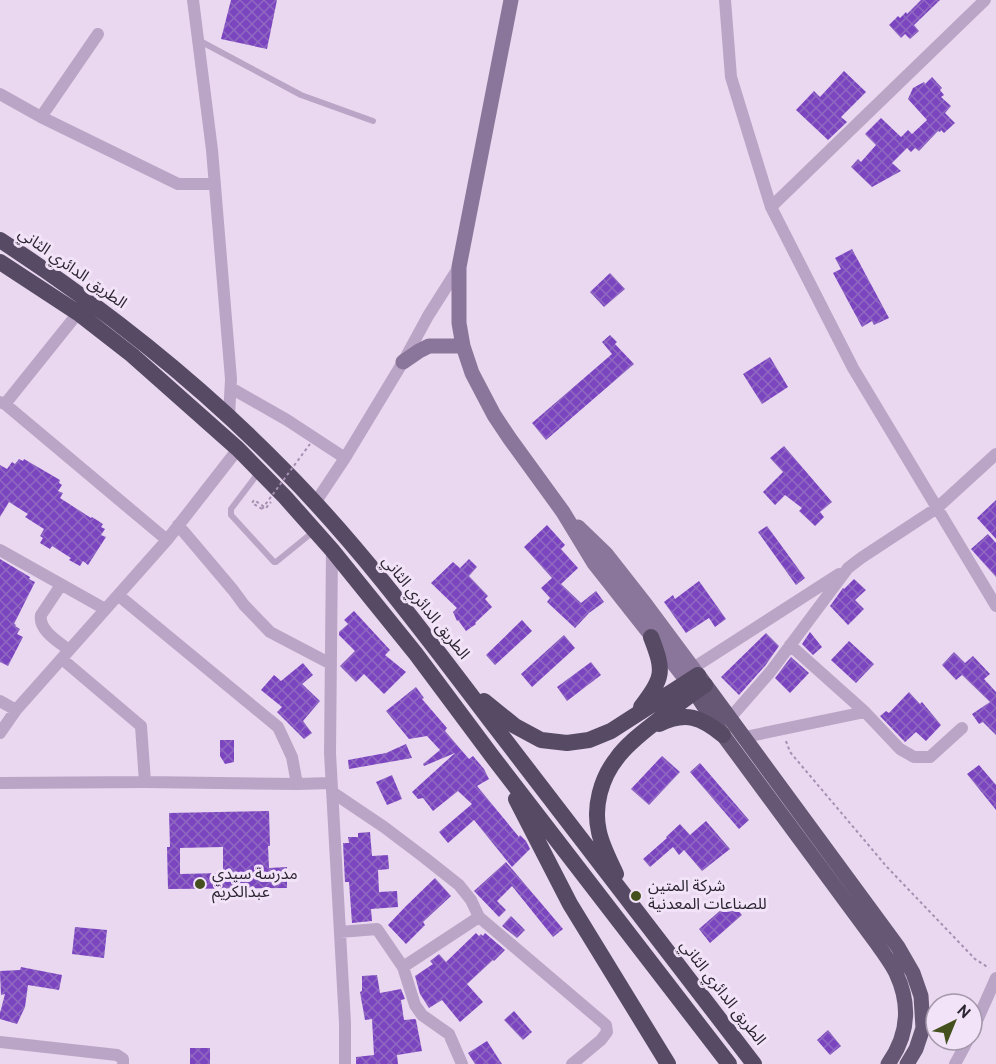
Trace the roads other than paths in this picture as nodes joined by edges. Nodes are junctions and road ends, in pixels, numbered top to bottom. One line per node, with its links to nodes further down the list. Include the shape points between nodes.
1 (193, 0): 6 (street)
2 (725, 0): 11 (street, via 731,77)
3 (985, 0): 11 (street)
4 (508, 1): 14 (main road)
5 (98, 34): 8 (street)
6 (198, 40): 9 (lane, via 301,95); 10 (street)
7 (0, 94): 8 (street)
8 (41, 117): 10 (street, via 178,184)
9 (373, 121)
10 (214, 184): 18 (street)
11 (771, 207): 26 (street, via 853,368)
12 (0, 240): 20 (highway, الطريق الدائري الثاني, via 96,306)
13 (0, 262): 15 (highway, الطريق الدائري الثاني)
14 (459, 267): 16 (main road); 17 (street)
15 (78, 313): 19 (street); 21 (highway, الطريق الدائري الثاني)
16 (463, 346): 17 (main road, via 429,346); 27 (main road, via 494,415)
17 (403, 362): 23 (street)
18 (231, 388): 20 (street); 23 (street)
19 (2, 403): 30 (street)
20 (229, 416): 25 (highway, الطريق الدائري الثاني)
21 (238, 448): 24 (highway, الطريق الدائري الثاني); 28 (street)
22 (996, 454): 26 (street)
23 (345, 458): 25 (street)
24 (260, 471): 29 (highway, الطريق الدائري الثاني); 29 (lane, via 230,512 274,562)
25 (315, 503): 42 (highway, الطريق الدائري الثاني)
26 (937, 508): 33 (street); 36 (street)
27 (563, 512): 38 (main road, via 594,564); 43 (main road, via 606,554)
28 (178, 525): 30 (street); 41 (street, via 270,632)
29 (314, 530): 32 (highway, الطريق الدائري الثاني)
30 (167, 540): 35 (street)
31 (0, 550): 34 (street)
32 (332, 550): 41 (street); 54 (highway, الطريق الدائري الثاني)
33 (848, 568): 39 (street); 43 (street)
34 (62, 585): 37 (street); 40 (street, via 40,619)
35 (118, 595): 37 (street); 57 (street, via 278,727 292,757)
36 (996, 606)
37 (105, 609): 40 (street)
38 (651, 637): 43 (main road); 47 (highway, via 661,670 658,682)
39 (790, 645): 46 (street); 48 (street)
40 (66, 655): 45 (street); 55 (street, via 141,726)
41 (331, 664): 58 (street)
42 (451, 669): 47 (highway, via 492,708 541,740 590,740); 59 (highway, الطريق الدائري الثاني)
43 (696, 680): 47 (highway); 48 (main road); 50 (highway); 52 (main road)
44 (0, 701): 45 (street)
45 (16, 710): 51 (street)
46 (865, 712): 49 (street, via 900,749 914,757 930,757); 53 (street)
47 (634, 716)
48 (730, 718): 53 (main road)
49 (962, 728)
50 (647, 729): 52 (highway, via 668,720 694,717); 59 (highway, via 617,758 606,775 597,812 599,832)
51 (0, 733)
52 (723, 735): 73 (main road, via 896,972 905,996 906,1024 897,1052)
53 (745, 737): 74 (main road, via 898,947 912,973 921,996 923,1028)
54 (492, 756): 70 (highway, via 570,904); 71 (highway, الطريق الدائري الثاني)
55 (145, 782): 56 (street); 57 (street)
56 (0, 783)
57 (297, 784): 58 (street)
58 (332, 787): 60 (street, via 459,885); 61 (street)
59 (628, 900): 72 (highway, الطريق الدائري الثاني)
60 (479, 917): 62 (street); 69 (street, via 606,1025 607,1032 601,1040)
61 (340, 932): 62 (street, via 378,930); 67 (street)
62 (403, 967): 68 (street, via 415,1005 422,1015 449,1034)
63 (996, 978): 64 (street)
64 (984, 1005)
65 (0, 1042): 66 (street, via 117,1055)
66 (123, 1064)
67 (345, 1064)
68 (462, 1064)
69 (572, 1064)
70 (668, 1064)
71 (729, 1064)
72 (754, 1064)
73 (888, 1064)
74 (907, 1064)

